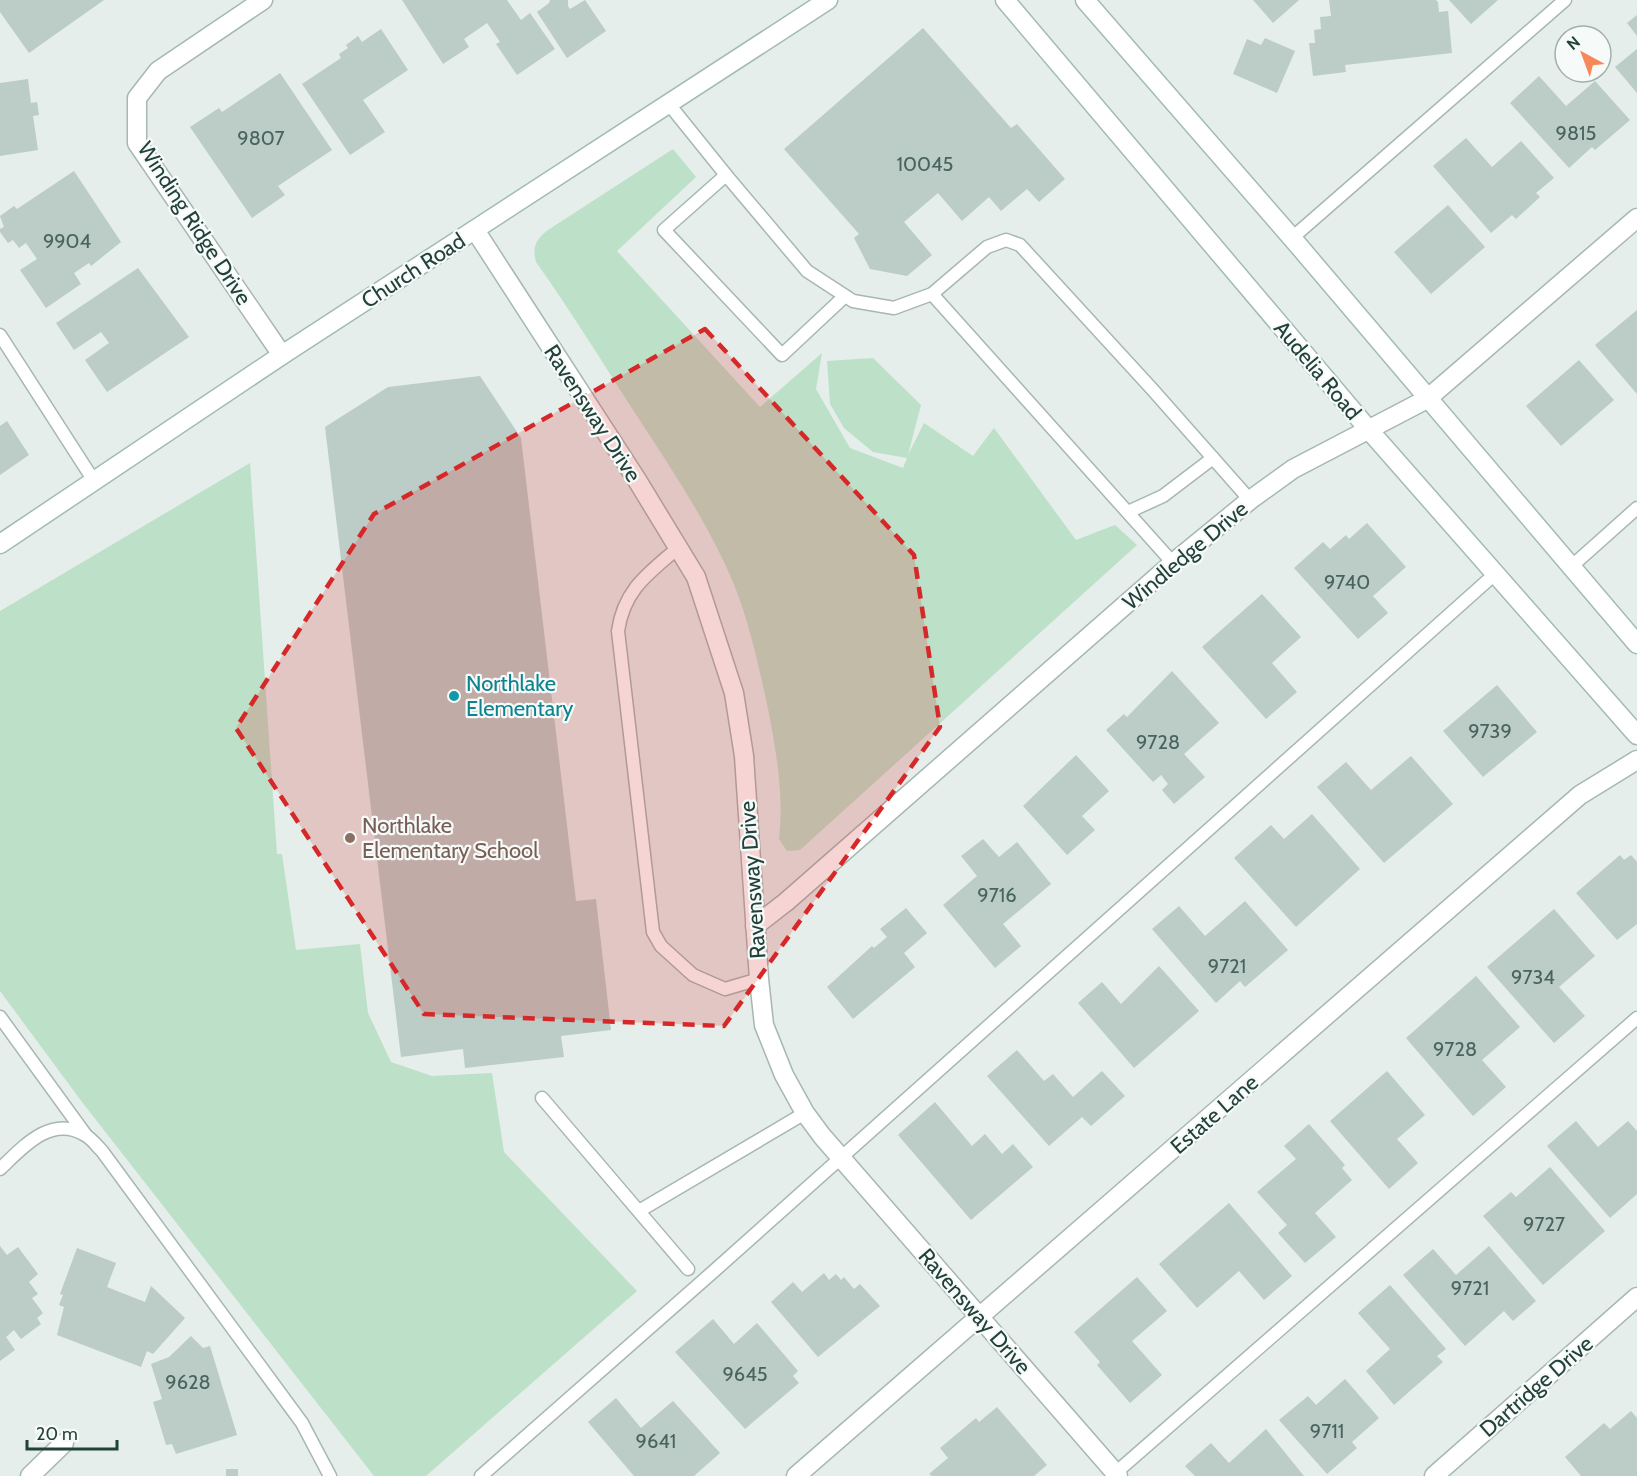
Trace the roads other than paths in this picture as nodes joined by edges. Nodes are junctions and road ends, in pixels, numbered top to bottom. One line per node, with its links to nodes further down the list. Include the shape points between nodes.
1 (263, 0): 14 (street, Winding Ridge Drive, via 158,70 137,98 137,143)
2 (828, 0): 6 (street, Church Road)
3 (1005, 0): 16 (street, Audelia Road)
4 (1085, 0): 10 (street)
5 (1565, 0): 10 (lane)
6 (668, 104): 7 (lane); 9 (street, Church Road)
7 (726, 175): 12 (lane, via 807,271); 12 (lane, via 664,230 782,355)
8 (1637, 218): 15 (street, Windledge Drive)
9 (475, 230): 14 (street, Church Road); 23 (street, Ravensway Drive)
10 (1292, 238): 15 (street)
11 (932, 294): 12 (lane, via 894,308); 17 (lane, via 987,247 1006,240 1020,245); 21 (lane)
12 (845, 296)
13 (0, 335): 18 (lane)
14 (282, 355): 18 (street, Church Road)
15 (1427, 399): 16 (street, Windledge Drive); 25 (street)
16 (1369, 430): 19 (street, Windledge Drive, via 1332,446); 26 (street, Audelia Road)
17 (1213, 458): 19 (lane); 21 (lane, via 1162,496)
18 (94, 481): 22 (street, Church Road)
19 (1250, 500): 24 (street, Windledge Drive)
20 (1637, 508): 25 (lane)
21 (1128, 512): 24 (lane)
22 (0, 544)
23 (679, 547): 30 (street, Ravensway Drive, via 696,577 734,693 744,756); 31 (lane, via 632,590 618,631 653,932 661,946 693,975 725,989)
24 (1173, 563): 30 (street, Windledge Drive)
25 (1572, 566): 27 (street)
26 (1496, 573): 28 (street, Audelia Road); 37 (lane)
27 (1637, 644)
28 (1637, 735)
29 (1637, 760): 42 (street, Estate Lane, via 1580,795)
30 (755, 926): 31 (street, Ravensway Drive)
31 (759, 979): 35 (street, Ravensway Drive, via 764,1025)
32 (0, 1017): 36 (lane)
33 (1637, 1018): 44 (lane)
34 (542, 1098): 39 (lane)
35 (805, 1113): 37 (street, Ravensway Drive); 39 (lane)
36 (85, 1134): 38 (lane, via 63,1127 45,1132); 46 (lane, via 102,1151 302,1424)
37 (840, 1157): 42 (street, Ravensway Drive); 47 (lane)
38 (0, 1169)
39 (639, 1211): 40 (lane)
40 (688, 1269)
41 (1637, 1297): 49 (street, Dartridge Drive)
42 (981, 1317): 44 (street, Ravensway Drive); 48 (street, Estate Lane)
43 (64, 1443): 45 (street)
44 (1115, 1475)
45 (30, 1476)
46 (330, 1476)
47 (481, 1476)
48 (796, 1476)
49 (1434, 1476)

